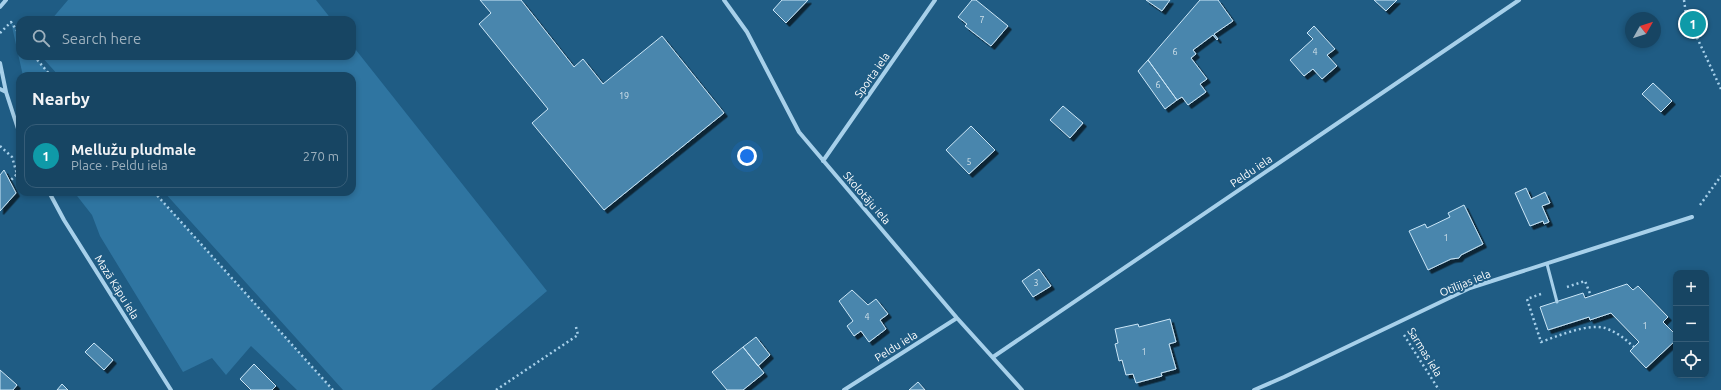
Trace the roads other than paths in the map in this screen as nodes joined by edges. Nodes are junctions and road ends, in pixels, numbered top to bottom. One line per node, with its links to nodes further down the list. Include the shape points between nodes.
1 (6, 0): 5 (street)
2 (724, 0): 10 (street, Skolotāju iela, via 747,32 799,132)
3 (935, 0): 10 (street, Sporta iela)
4 (1519, 0): 16 (street, Peldu iela)
5 (0, 7)
6 (0, 64): 8 (street)
7 (0, 89): 8 (street)
8 (6, 92): 9 (street)
9 (16, 123)
10 (823, 161): 15 (street, Skolotāju iela)
11 (51, 196): 17 (street, Mazā Kāpu iela)
12 (1692, 217): 13 (street, Otīlijas iela)
13 (1547, 264): 14 (lane); 20 (street, Otīlijas iela, via 1470,288)
14 (1557, 302)
15 (958, 318): 16 (street, Skolotāju iela); 18 (street, Peldu iela)
16 (993, 357): 19 (street, Skolotāju iela)
17 (171, 390)
18 (844, 390)
19 (1022, 390)
20 (1254, 390)

